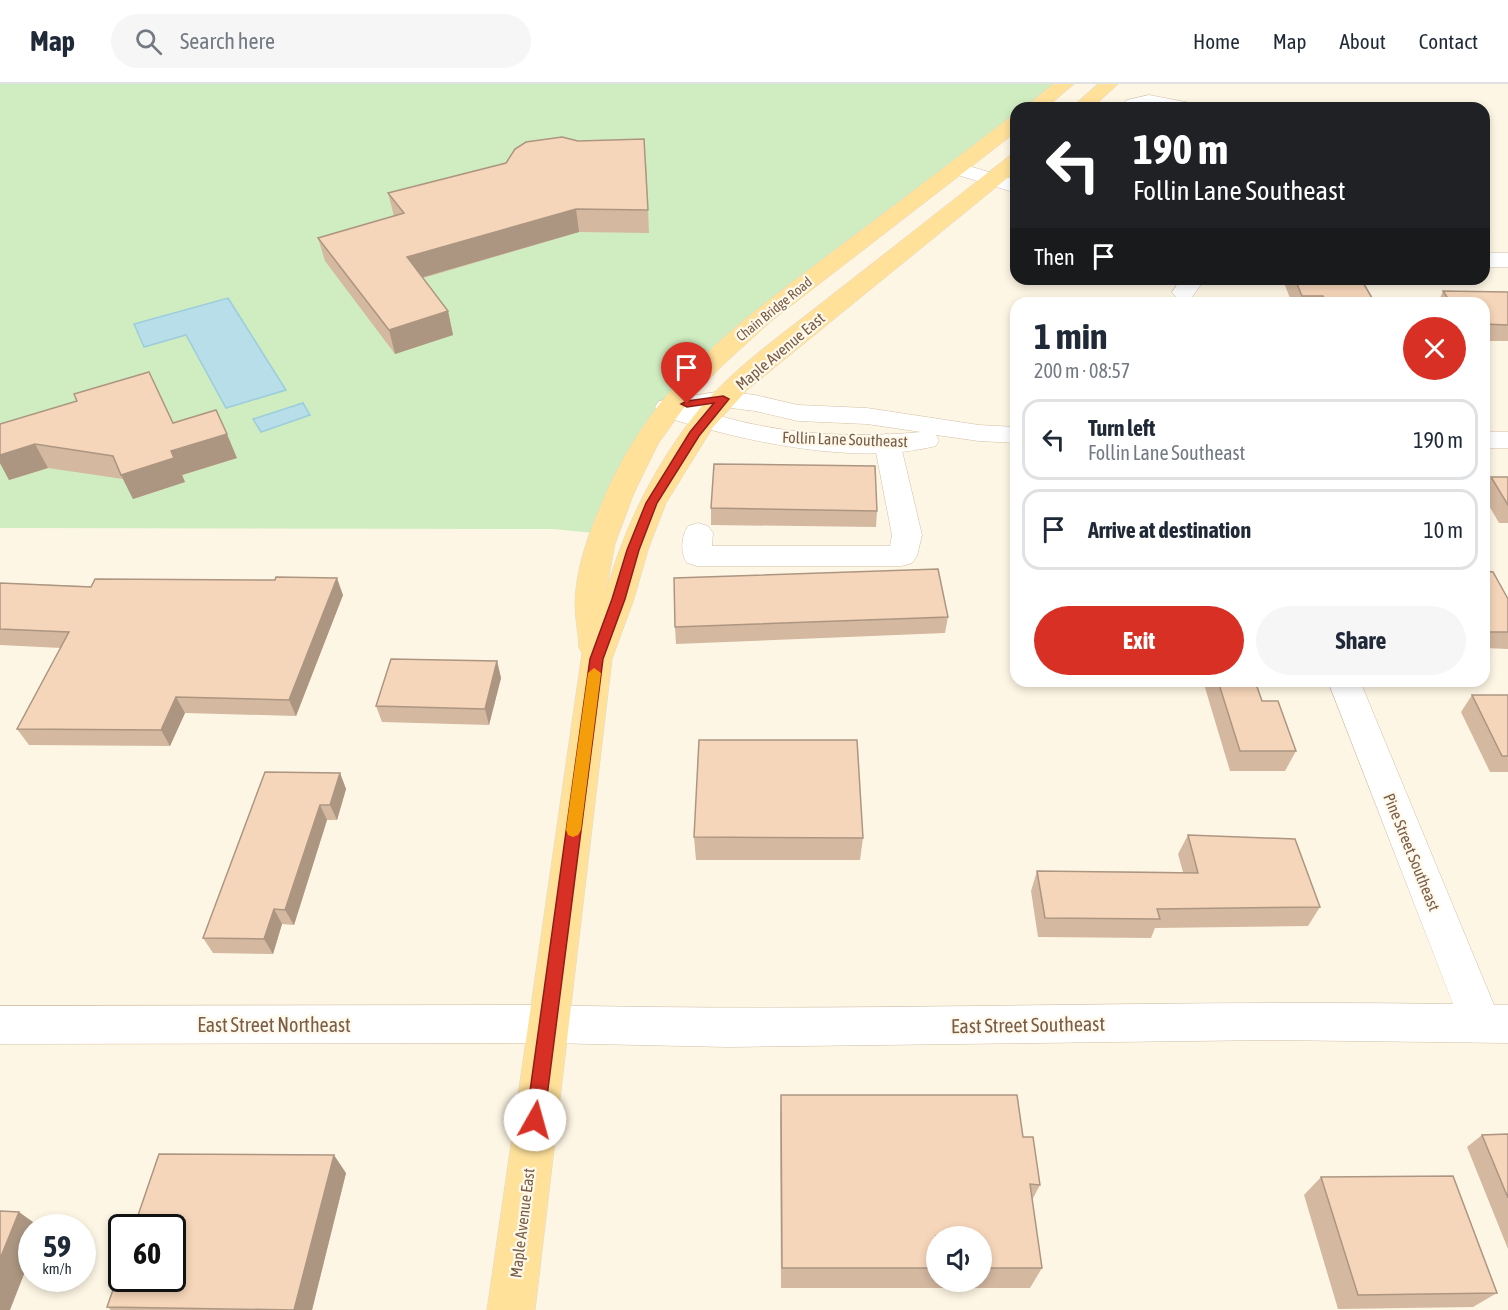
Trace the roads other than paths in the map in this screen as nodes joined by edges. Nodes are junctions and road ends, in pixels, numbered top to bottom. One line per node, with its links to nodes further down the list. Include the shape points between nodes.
1 (1065, 84): 3 (main road)
2 (1109, 84): 4 (main road)
3 (1042, 102)
4 (1088, 102)
5 (1140, 102): 6 (street)
6 (1158, 102)
7 (1010, 127): 9 (main road, Chain Bridge Road)
8 (1010, 165): 10 (main road, Maple Avenue East)
9 (956, 168): 10 (street); 15 (main road, Chain Bridge Road, via 754,324)
10 (992, 179): 11 (street); 14 (main road, Maple Avenue East)
11 (1010, 185)
12 (1490, 260): 13 (street)
13 (1508, 260)
14 (723, 399): 15 (street, Follin Lane Southeast); 16 (main road, Maple Avenue East); 17 (street, Follin Lane Southeast, via 798,413 867,416)
15 (668, 407): 16 (street, Follin Lane Southeast); 23 (main road, Chain Bridge Road, via 640,451 609,516 596,556 591,591)
16 (704, 421): 21 (street, Follin Lane Southeast, via 783,437); 23 (main road, Maple Avenue East, via 652,503)
17 (979, 433): 18 (street, Follin Lane Southeast); 21 (street, Follin Lane Southeast)
18 (1010, 435)
19 (1490, 440): 20 (street)
20 (1508, 440)
21 (887, 442): 22 (street, via 907,535 902,556 697,556)
22 (698, 533)
23 (596, 659): 25 (main road, Maple Avenue East)
24 (1347, 687): 26 (street, Pine Street Southeast)
25 (547, 1024): 26 (street, East Street Southeast); 27 (street, East Street Northeast); 28 (main road, Maple Avenue East)
26 (1495, 1024)
27 (0, 1025)
28 (511, 1310)

